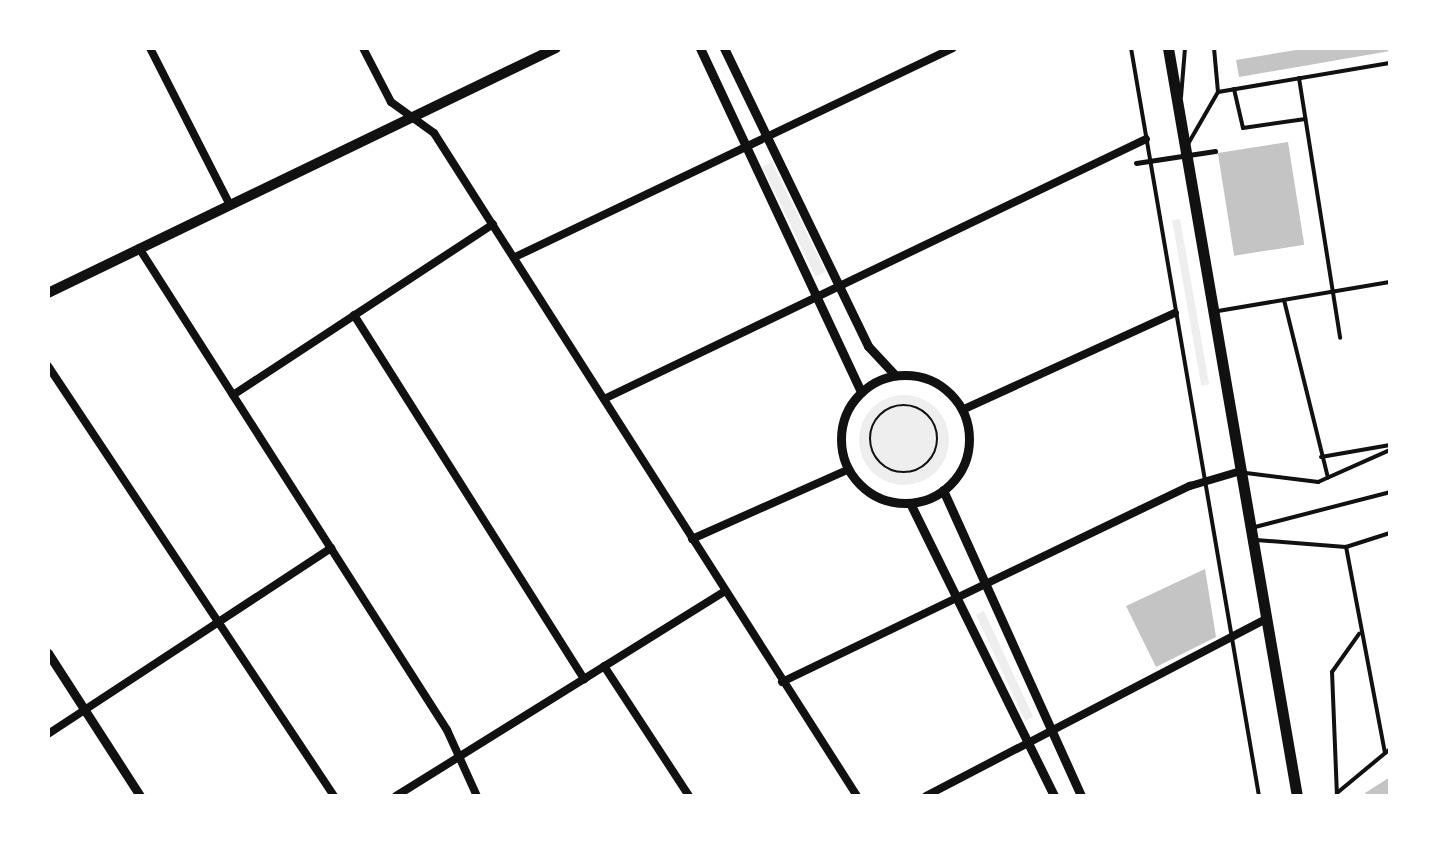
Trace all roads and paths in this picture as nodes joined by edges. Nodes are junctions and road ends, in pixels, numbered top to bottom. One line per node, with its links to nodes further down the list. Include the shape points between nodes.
1 (150, 48): 24 (street)
2 (363, 48): 16 (street, via 391,102)
3 (556, 48): 16 (main road)
4 (700, 48): 20 (street)
5 (724, 48): 18 (street)
6 (954, 48): 18 (street)
7 (1131, 48): 19 (lane)
8 (1168, 48): 15 (main road)
9 (1185, 48): 15 (lane, via 1189,74)
10 (1214, 48): 14 (lane)
11 (1390, 62): 12 (lane)
12 (1298, 78): 13 (lane); 17 (lane)
13 (1234, 89): 14 (lane); 17 (lane, via 1243,128)
14 (1218, 92): 21 (lane)
15 (1178, 106): 21 (main road)
16 (412, 118): 24 (main road); 25 (street, via 434,133)
17 (1305, 119): 31 (lane)
18 (767, 137): 20 (street); 29 (street)
19 (1146, 139): 29 (street); 35 (lane)
20 (747, 147): 27 (street); 32 (street)
21 (1185, 148): 34 (main road)
22 (1215, 151): 23 (street)
23 (1136, 163)
24 (230, 205): 26 (main road)
25 (493, 224): 27 (street); 36 (street)
26 (140, 248): 30 (main road); 41 (street)
27 (514, 257): 42 (street)
28 (1390, 282): 31 (lane)
29 (840, 288): 32 (street); 39 (street, via 875,358)
30 (48, 292)
31 (1332, 292): 33 (lane); 37 (lane)
32 (818, 298): 40 (street); 42 (street)
33 (1284, 300): 34 (lane); 46 (lane)
34 (1213, 312): 48 (main road)
35 (1174, 314): 44 (street); 50 (lane)
36 (354, 316): 41 (street); 68 (street)
37 (1340, 338)
38 (48, 366): 63 (street)
39 (895, 375): 40 (street); 44 (street, via 934,382)
40 (861, 392): 47 (street, via 844,420)
41 (233, 395): 58 (street)
42 (604, 399): 56 (street)
43 (896, 406): 43 (path, via 877,418 872,451 887,469 909,473 928,463 938,432 918,408)
44 (962, 410): 51 (street, via 967,454)
45 (1390, 448): 46 (lane); 49 (lane)
46 (1320, 457): 49 (lane)
47 (849, 468): 53 (street, via 874,495); 56 (street)
48 (1241, 471): 49 (lane, via 1287,483); 50 (street); 55 (main road)
49 (1328, 478)
50 (1204, 480): 59 (street); 65 (lane)
51 (943, 490): 53 (street); 59 (street)
52 (1390, 492): 55 (lane)
53 (910, 502): 61 (street)
54 (1390, 533): 57 (lane)
55 (1251, 534): 57 (lane); 62 (main road)
56 (692, 540): 60 (street)
57 (1346, 546): 64 (lane)
58 (332, 548): 63 (street); 75 (street)
59 (983, 586): 61 (street); 71 (street)
60 (724, 591): 67 (street); 69 (street)
61 (960, 596): 69 (street); 73 (street)
62 (1266, 619): 65 (street); 87 (main road)
63 (219, 622): 70 (street); 78 (street)
64 (1359, 634): 74 (lane); 76 (lane, via 1332,672)
65 (1234, 638): 71 (street); 86 (lane)
66 (48, 653): 70 (street)
67 (604, 666): 68 (street); 81 (street)
68 (584, 679): 75 (street)
69 (782, 682): 82 (street)
70 (84, 710): 72 (street); 77 (street)
71 (1052, 732): 73 (street); 85 (street)
72 (48, 734)
73 (1029, 744): 83 (street); 84 (street)
74 (1388, 751): 76 (lane)
75 (460, 757): 79 (street); 80 (street)
76 (1337, 795)
77 (140, 796)
78 (334, 796)
79 (396, 796)
80 (477, 796)
81 (688, 796)
82 (856, 796)
83 (926, 796)
84 (1054, 796)
85 (1081, 796)
86 (1260, 796)
87 (1298, 796)

